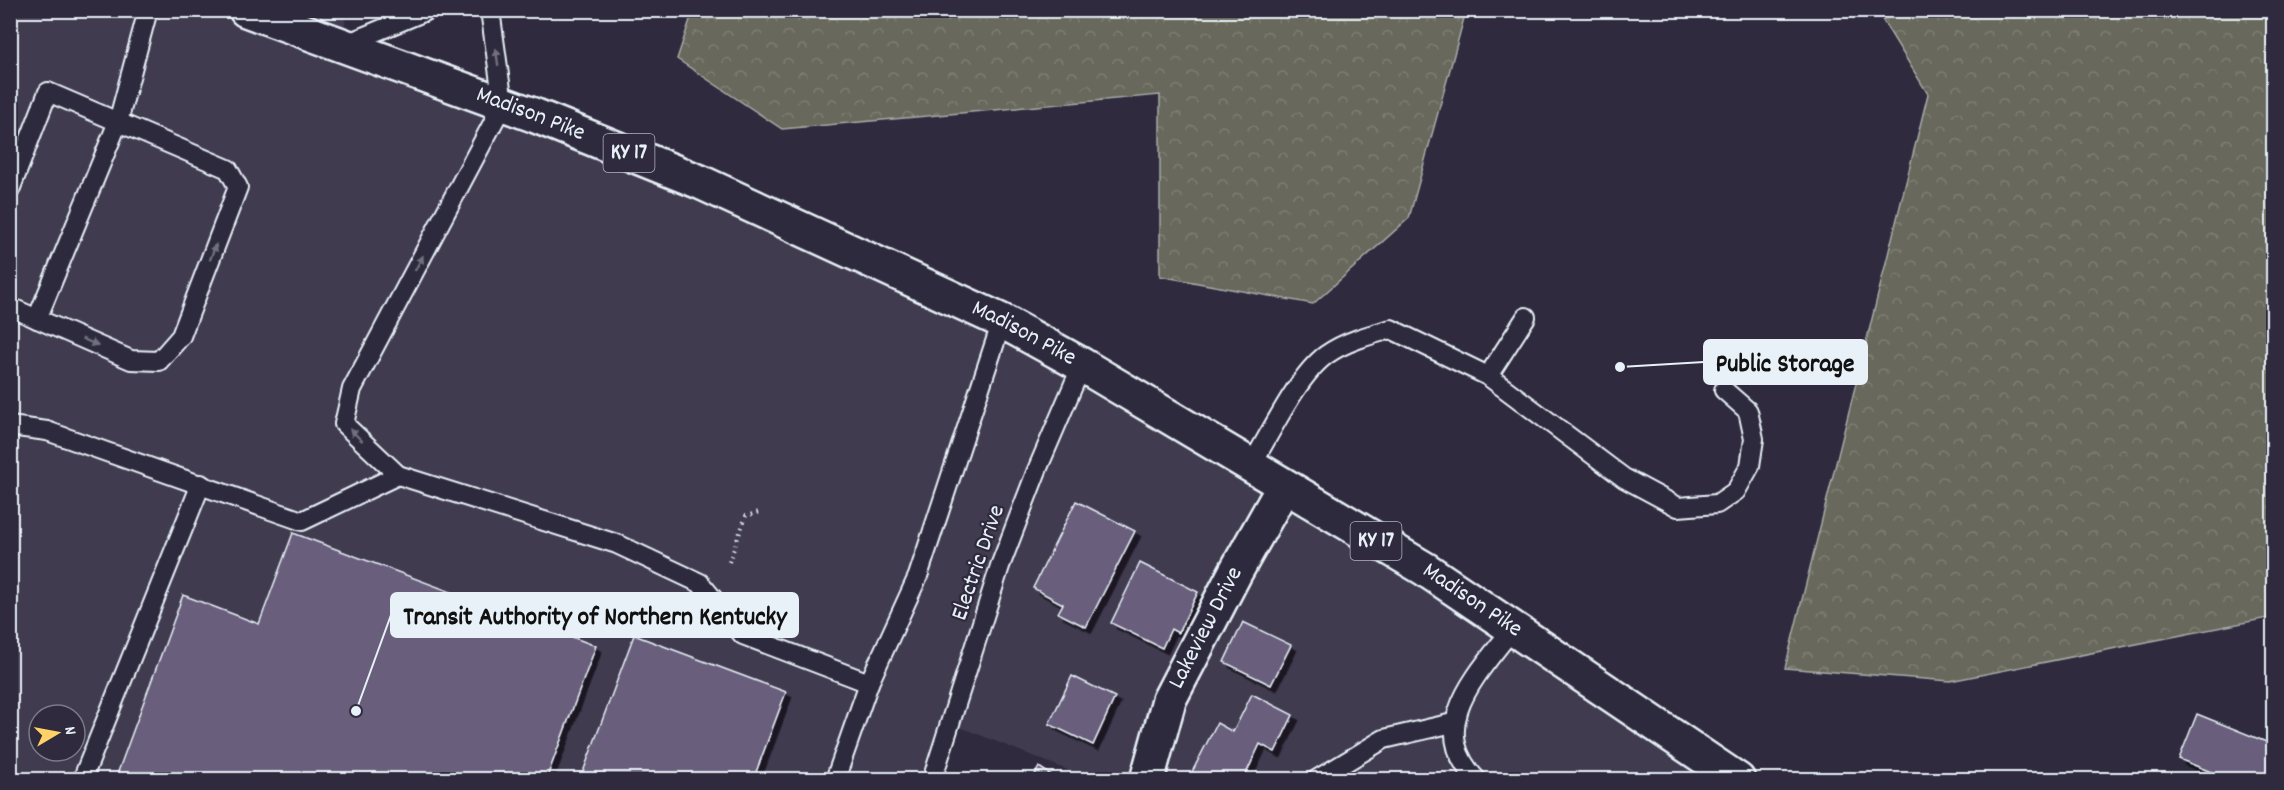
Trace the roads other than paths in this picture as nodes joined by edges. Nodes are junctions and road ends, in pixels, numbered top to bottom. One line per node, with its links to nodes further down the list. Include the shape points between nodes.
1 (148, 10): 7 (lane)
2 (246, 10): 5 (main road, Madison Pike / KY 17)
3 (428, 10): 5 (lane)
4 (490, 10): 6 (lane, one-way to 4)
5 (343, 45): 6 (main road, Madison Pike / KY 17)
6 (503, 104): 12 (main road, Madison Pike / KY 17, via 700,182); 18 (lane, one-way to 6, via 344,424 352,389)
7 (118, 122): 8 (lane, via 48,92); 11 (lane); 11 (lane, one-way to 7, via 131,360 159,361 181,336 238,187 228,169)
8 (10, 190)
9 (10, 307): 11 (lane)
10 (1526, 316): 14 (lane)
11 (37, 319)
12 (1002, 321): 13 (main road, Madison Pike / KY 17); 22 (lane, via 918,576)
13 (1082, 365): 17 (main road, Madison Pike / KY 17); 26 (lane, Electric Drive, via 1000,566)
14 (1488, 376): 15 (lane, via 1624,478 1678,507 1717,504 1736,491 1750,466 1754,439 1748,411); 17 (lane, via 1391,329 1368,335 1327,354 1309,370)
15 (1724, 390)
16 (10, 426): 19 (lane, via 47,431)
17 (1250, 467): 20 (main road, Madison Pike / KY 17)
18 (398, 476): 19 (lane, via 302,521); 22 (lane, via 617,544 700,583 743,635)
19 (201, 484): 24 (lane)
20 (1284, 486): 21 (main road, Madison Pike / KY 17, via 1425,569); 27 (main road, Lakeview Drive, via 1169,700)
21 (1513, 628): 23 (lane, via 1472,681); 30 (main road, Madison Pike / KY 17)
22 (869, 683): 25 (lane)
23 (1453, 723): 28 (lane, via 1384,739); 29 (lane, via 1456,749)
24 (82, 780)
25 (835, 780)
26 (932, 780)
27 (1147, 780)
28 (1316, 780)
29 (1477, 780)
30 (1738, 780)

